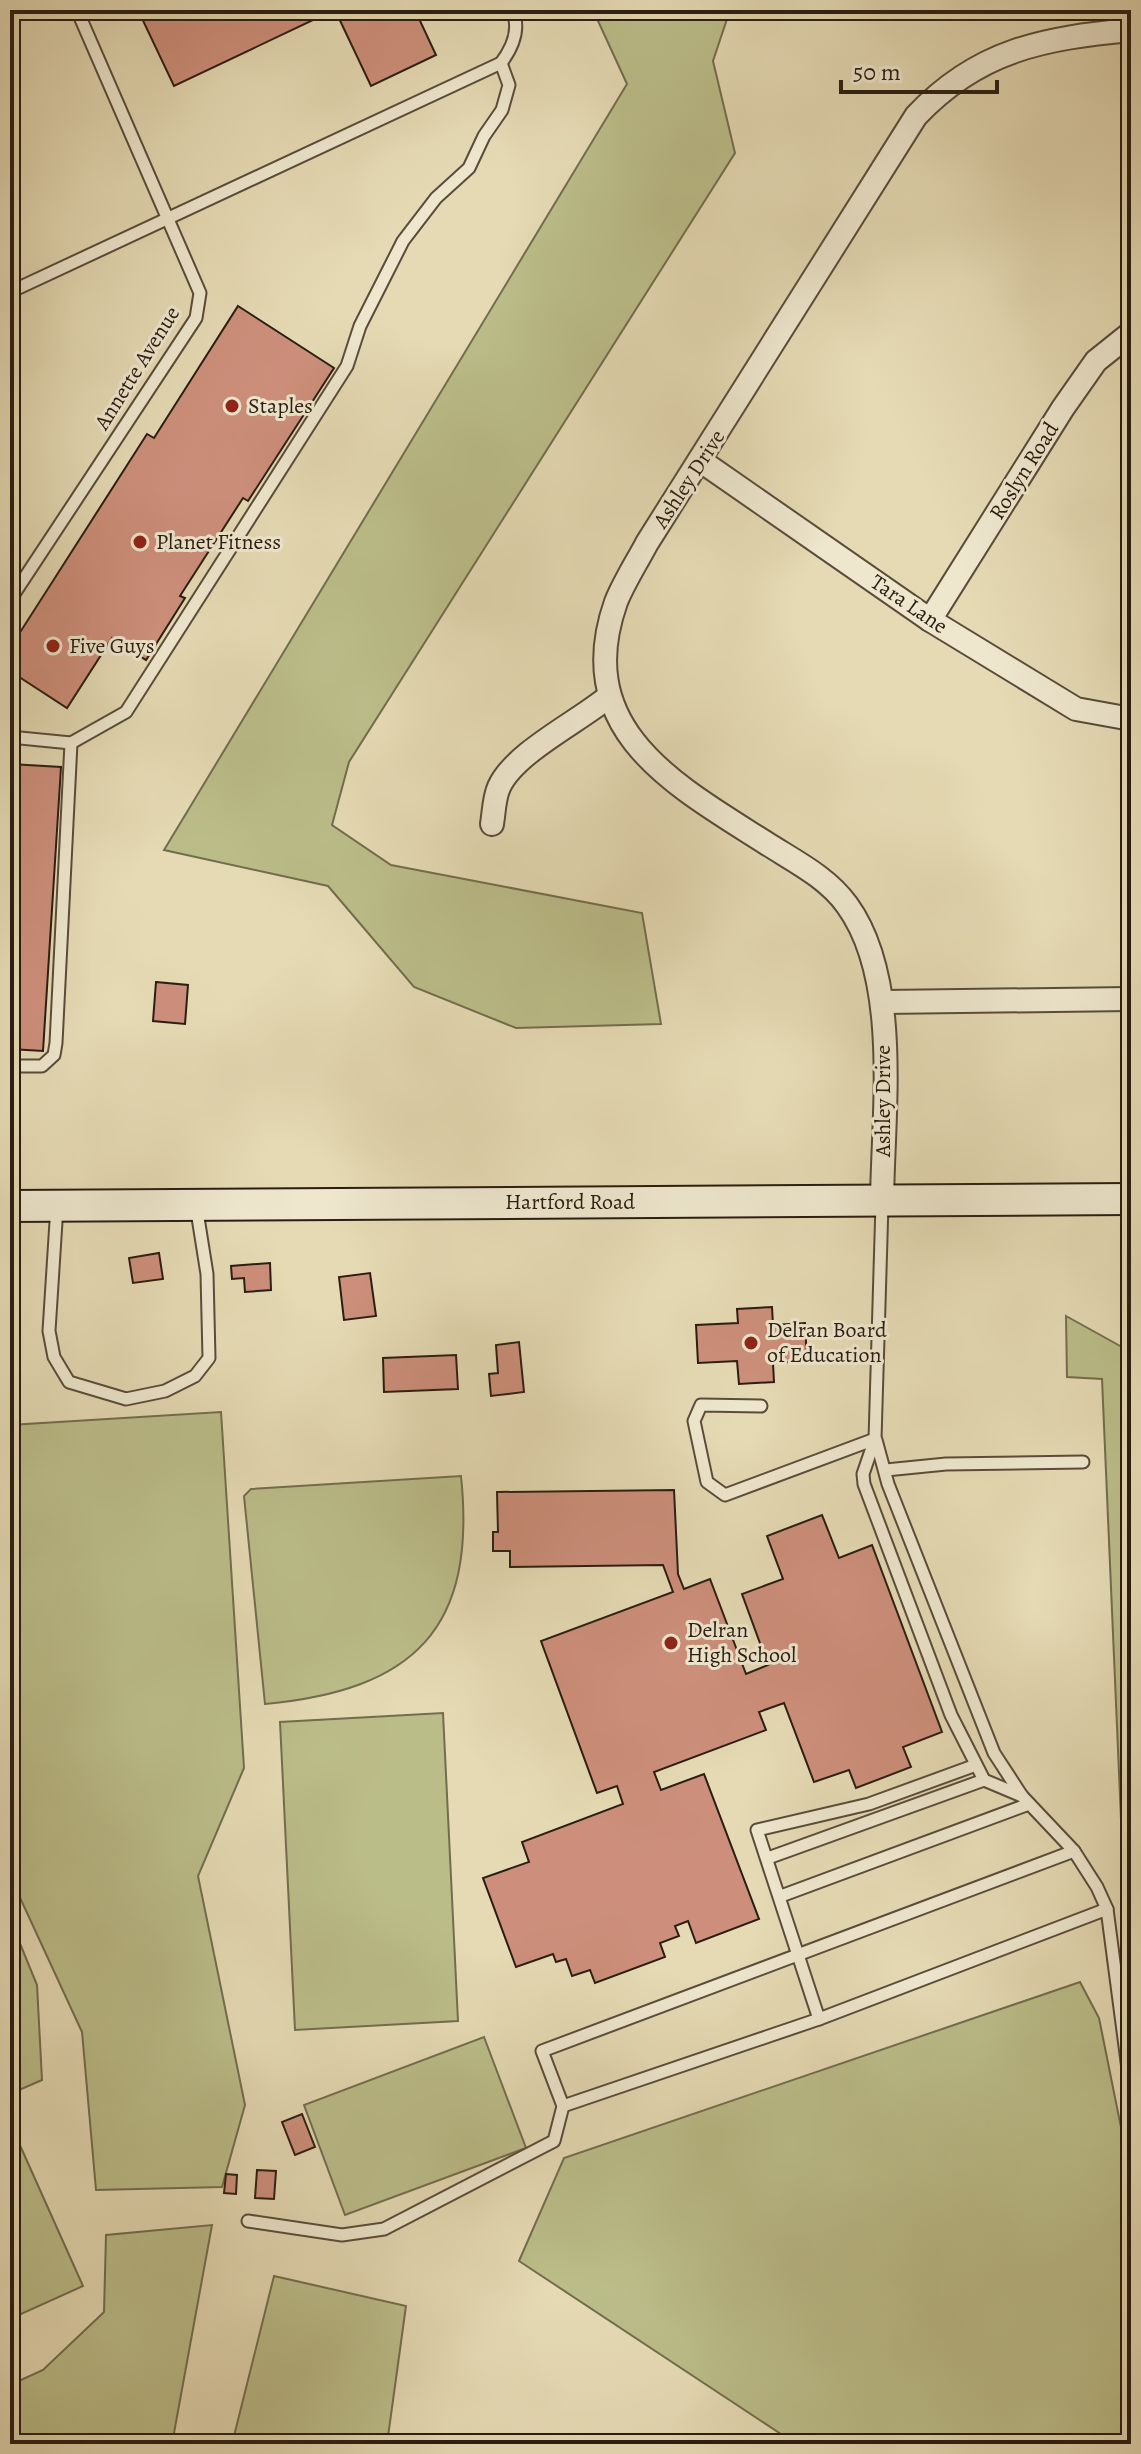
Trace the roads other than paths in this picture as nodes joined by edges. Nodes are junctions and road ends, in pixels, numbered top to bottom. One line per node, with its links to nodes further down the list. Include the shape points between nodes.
1 (77, 10): 5 (lane, Annette Avenue)
2 (512, 10): 4 (lane, via 518,22)
3 (1131, 30): 8 (street, Ashley Drive, via 1018,48 945,86 916,116)
4 (501, 63): 5 (lane); 14 (lane, via 509,85 502,110 469,168 436,198 403,241 339,379 126,712)
5 (167, 217): 6 (lane); 9 (lane, Annette Avenue, via 200,293 196,318)
6 (10, 292)
7 (1131, 333): 10 (street, Roslyn Road, via 1096,361 1063,408)
8 (701, 461): 10 (street, Tara Lane); 11 (street, Ashley Drive, via 616,602 603,669)
9 (10, 600)
10 (930, 620): 12 (street, Tara Lane, via 1076,709)
11 (608, 697): 15 (street, via 509,771 498,788); 17 (street, Ashley Drive, via 622,730 649,759 720,814 817,875 847,905 875,955)
12 (1131, 719)
13 (10, 737): 14 (lane)
14 (71, 743): 18 (lane, via 54,1055 42,1066)
15 (492, 824)
16 (1131, 999): 17 (street)
17 (884, 1002): 20 (street, Ashley Drive)
18 (10, 1066)
19 (1131, 1199): 20 (main road, Hartford Road)
20 (882, 1201): 21 (main road, Hartford Road); 25 (lane)
21 (195, 1204): 22 (main road, Hartford Road); 22 (lane, via 207,1274 209,1358 195,1376 175,1386 126,1399 69,1382 54,1357 49,1331)
22 (57, 1205): 23 (main road, Hartford Road)
23 (10, 1206)
24 (761, 1406): 25 (lane, via 701,1405 694,1421 707,1482 725,1495)
25 (875, 1439): 27 (lane); 28 (lane, via 864,1484 951,1715)
26 (1083, 1462): 27 (lane)
27 (886, 1470): 30 (lane, via 994,1753)
28 (976, 1765): 29 (lane); 32 (lane, via 869,1804 757,1830)
29 (984, 1780): 30 (lane); 32 (lane)
30 (1025, 1800): 31 (lane); 33 (lane)
31 (1074, 1851): 34 (lane); 35 (lane)
32 (768, 1858): 33 (lane)
33 (781, 1896): 35 (lane)
34 (1107, 1909): 36 (lane); 37 (lane)
35 (800, 1951): 36 (lane); 38 (lane, via 542,2051)
36 (819, 2019): 38 (lane)
37 (1131, 2092)
38 (563, 2106): 39 (lane, via 554,2141 384,2229 342,2235)
39 (248, 2221)

